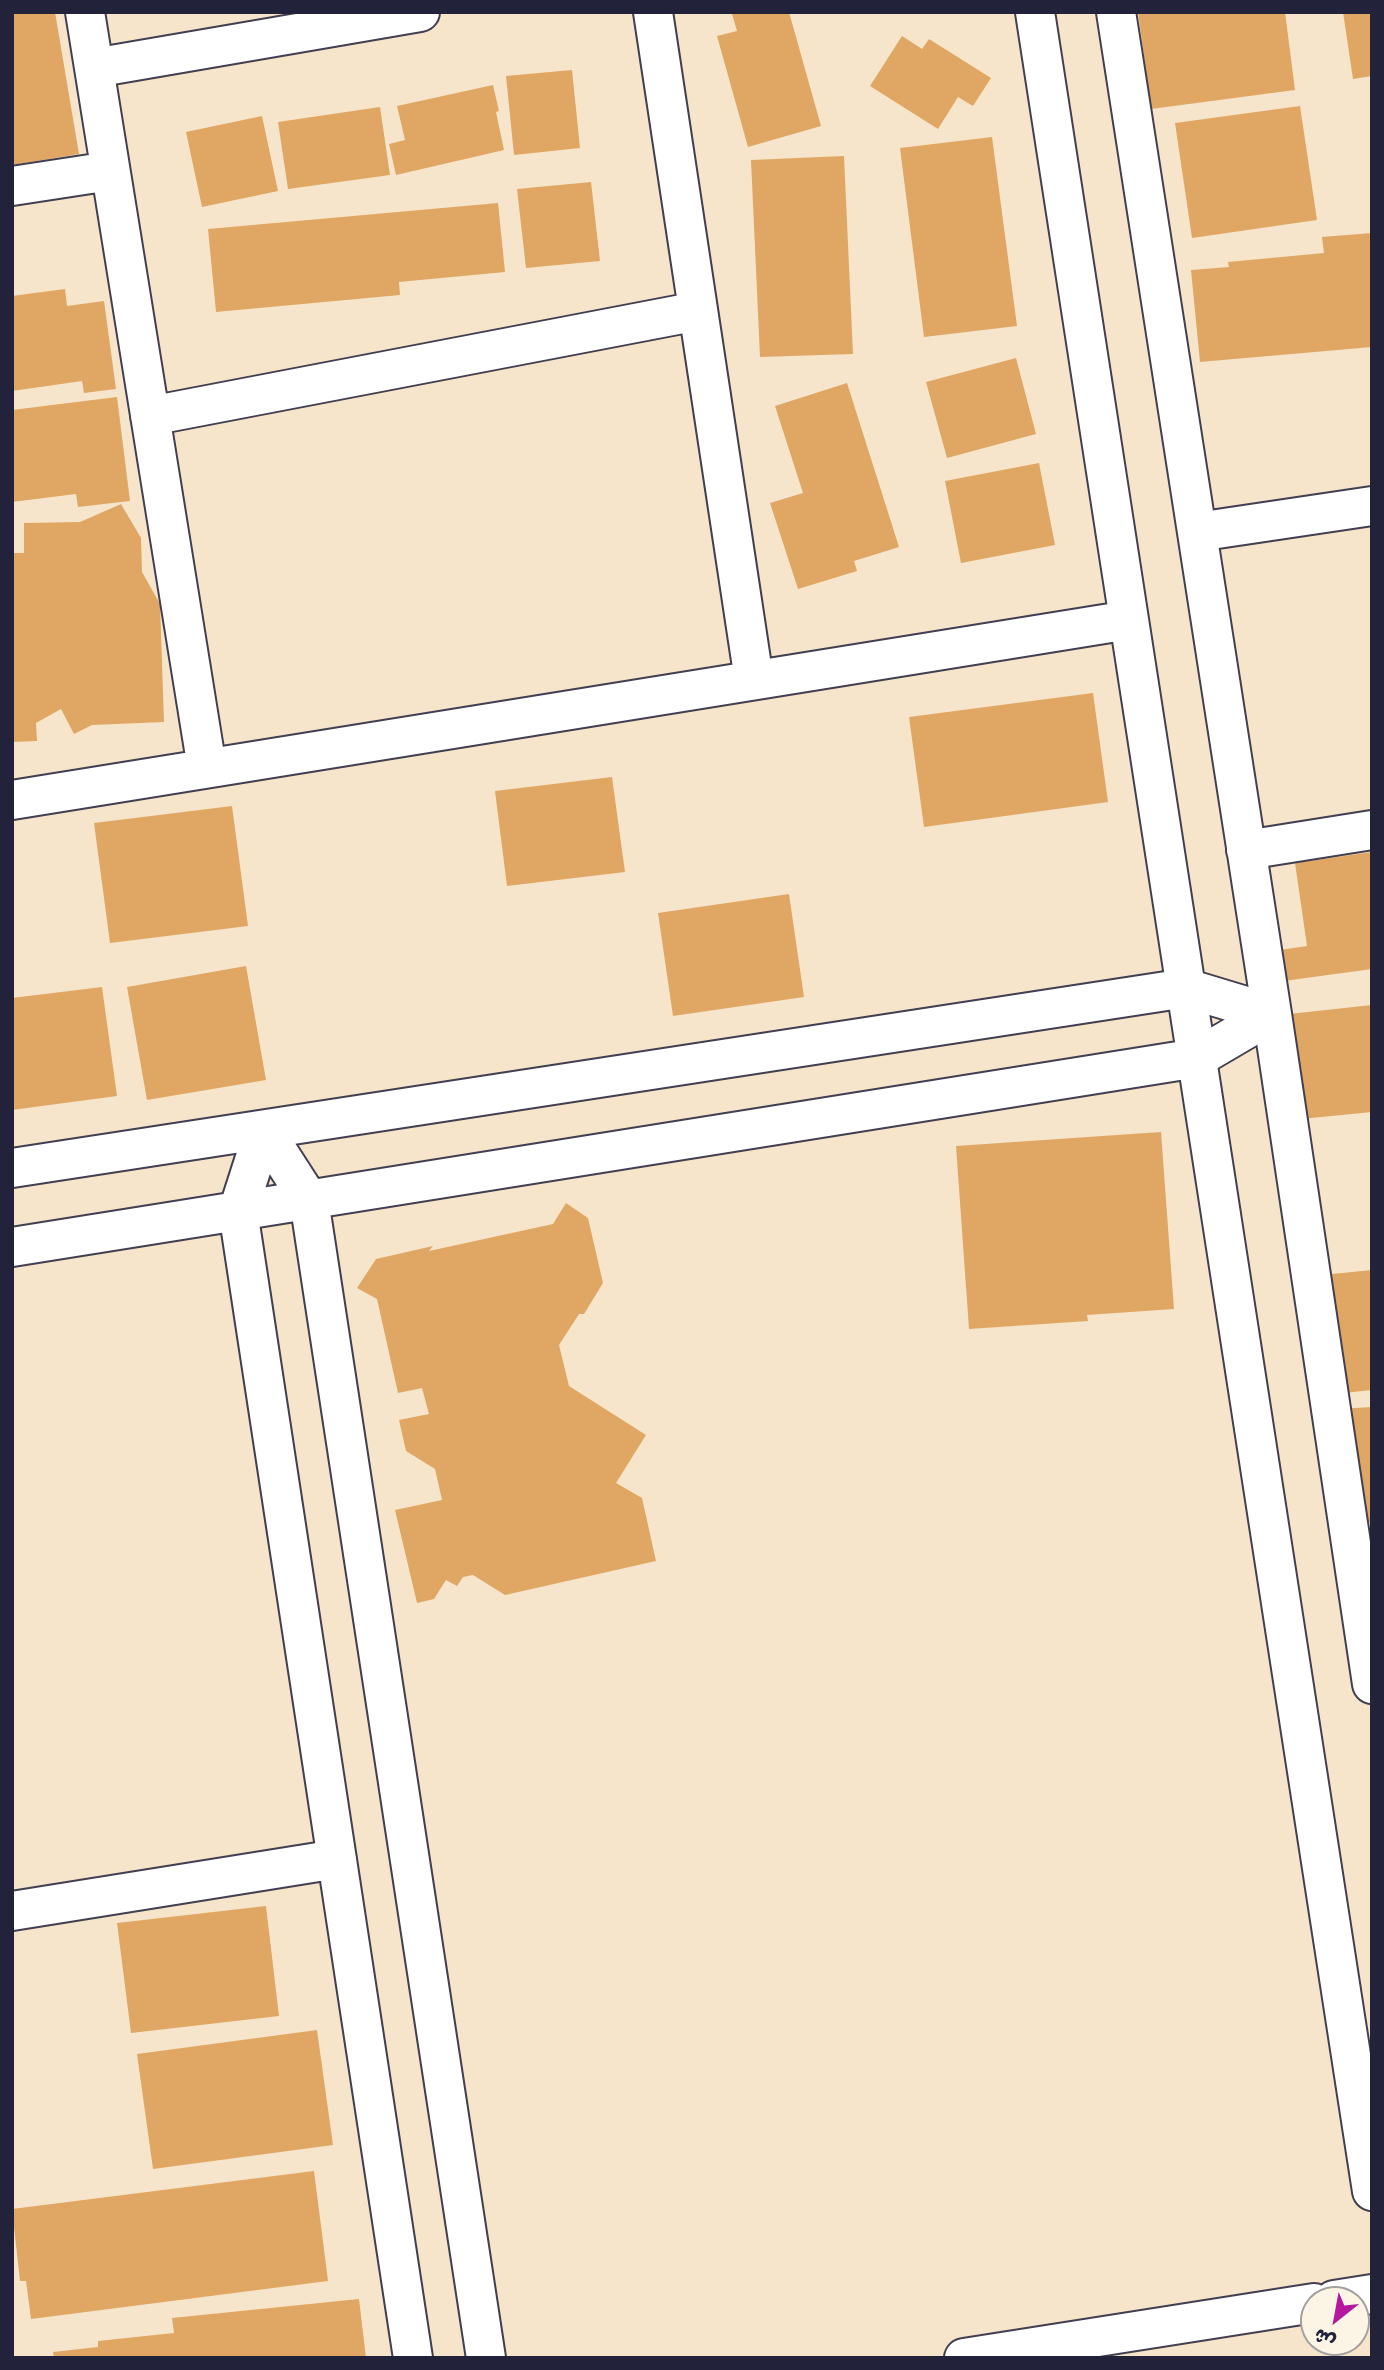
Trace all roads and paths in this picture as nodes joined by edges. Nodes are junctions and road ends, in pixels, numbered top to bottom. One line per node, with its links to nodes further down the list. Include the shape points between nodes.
1 (85, 12): 6 (street)
2 (420, 12): 6 (street)
3 (653, 12): 9 (street)
4 (1035, 12): 13 (street)
5 (1116, 12): 12 (street)
6 (94, 68): 7 (street)
7 (110, 171): 8 (street); 10 (street)
8 (12, 186)
9 (698, 311): 10 (street); 14 (street)
10 (150, 416): 15 (street)
11 (1372, 506): 12 (street)
12 (1197, 532): 18 (street)
13 (1129, 620): 14 (street); 19 (street)
14 (754, 680): 15 (street)
15 (207, 768): 16 (street)
16 (12, 800)
17 (1372, 830): 18 (street)
18 (1246, 850): 20 (street)
19 (1186, 988): 20 (street); 21 (street); 22 (street)
20 (1272, 1014): 21 (street); 27 (street)
21 (1197, 1058): 24 (street); 30 (street)
22 (264, 1130): 23 (street); 24 (street); 25 (street)
23 (12, 1168)
24 (309, 1200): 25 (street); 33 (street)
25 (238, 1211): 26 (street); 28 (street)
26 (12, 1247)
27 (1372, 1684)
28 (337, 1859): 29 (street); 32 (street)
29 (12, 1911)
30 (1372, 2191)
31 (1300, 2305): 34 (street)
32 (414, 2358)
33 (486, 2358)
34 (964, 2358)

